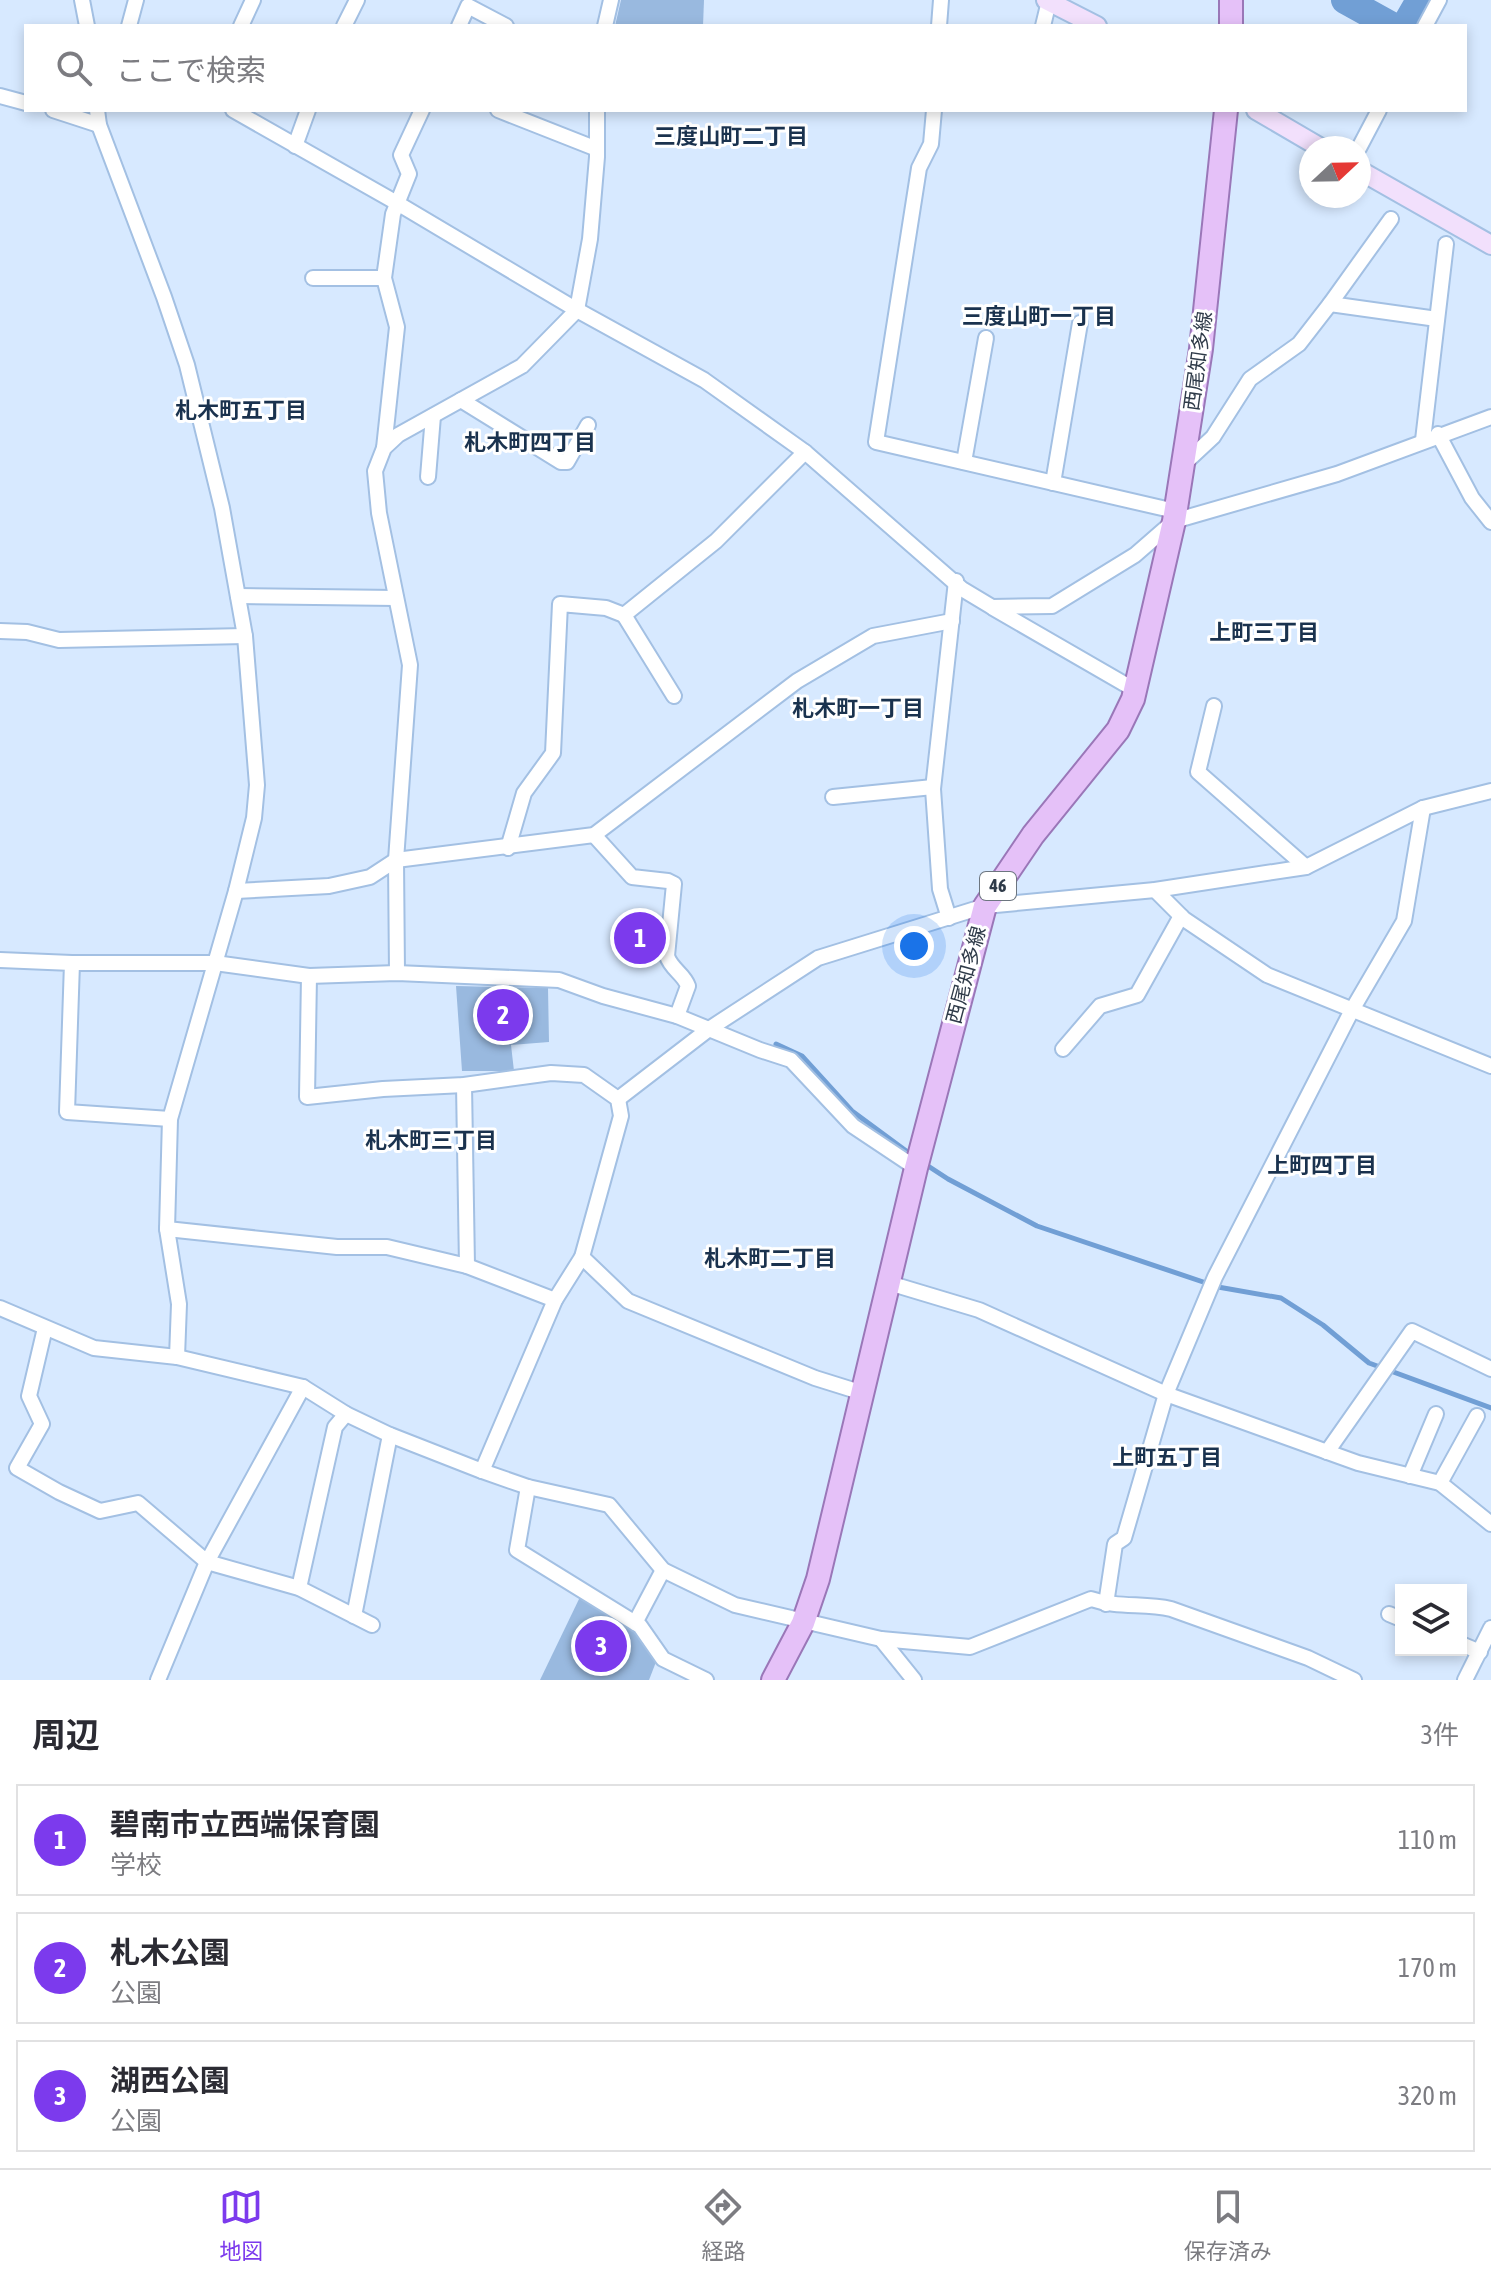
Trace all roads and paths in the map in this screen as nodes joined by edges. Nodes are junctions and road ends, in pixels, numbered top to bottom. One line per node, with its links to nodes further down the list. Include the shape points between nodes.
1 (82, 0): 10 (street)
2 (136, 0): 11 (street)
3 (253, 0): 12 (street)
4 (357, 0): 13 (street)
5 (611, 0): 16 (street)
6 (941, 0): 17 (street)
7 (1231, 0): 20 (main road)
8 (1439, 0): 21 (street)
9 (1048, 1): 18 (street); 19 (main road)
10 (87, 24)
11 (130, 24)
12 (242, 24)
13 (345, 24)
14 (460, 24): 15 (street, via 468,6)
15 (502, 24)
16 (605, 24)
17 (939, 24)
18 (1043, 24)
19 (1093, 24)
20 (1231, 24)
21 (1426, 24)
22 (0, 96): 23 (street)
23 (24, 102)
24 (66, 112): 34 (street)
25 (236, 112): 37 (street)
26 (307, 112): 37 (street)
27 (421, 112): 40 (street, via 401,155 409,174)
28 (503, 112): 38 (street)
29 (597, 112): 38 (street)
30 (934, 112): 59 (street, via 931,144 919,168 876,442)
31 (1226, 112): 60 (main road, 西尾知多線 / 46)
32 (1259, 112): 35 (main road)
33 (1378, 112): 36 (street)
34 (98, 117): 66 (street, via 187,365)
35 (1300, 136)
36 (1365, 136)
37 (295, 146): 40 (street)
38 (597, 149): 47 (street, via 590,239)
39 (1371, 177): 43 (main road)
40 (397, 203): 45 (street); 47 (street)
41 (1391, 219): 46 (street)
42 (1446, 244): 48 (street)
43 (1491, 245)
44 (313, 278): 45 (street)
45 (384, 278): 57 (street, via 397,327)
46 (1330, 304): 48 (street); 60 (street, via 1299,344 1250,379 1213,437)
47 (577, 310): 51 (street, via 522,366); 58 (street, via 704,380)
48 (1437, 319): 56 (street)
49 (1080, 323): 62 (street)
50 (986, 338): 59 (street)
51 (461, 400): 53 (street); 54 (street, via 561,462 567,462)
52 (1490, 415): 55 (street)
53 (433, 416): 57 (street); 61 (street)
54 (588, 425)
55 (1438, 434): 56 (street); 64 (street)
56 (1423, 440): 63 (street, via 1337,474)
57 (384, 448): 67 (street, via 375,471)
58 (805, 452): 65 (street); 69 (street, via 716,541)
59 (964, 462): 62 (street)
60 (1183, 465): 63 (main road, 西尾知多線 / 46)
61 (428, 477)
62 (1053, 483): 63 (street)
63 (1175, 516): 68 (street, via 1135,555 1052,606); 73 (main road, 西尾知多線 / 46)
64 (1491, 522)
65 (956, 581): 68 (street); 70 (street)
66 (238, 596): 67 (street); 72 (street)
67 (396, 598): 82 (street, via 410,665)
68 (992, 607): 73 (street)
69 (624, 615): 74 (street); 81 (street, via 560,604 553,753 524,793)
70 (952, 621): 76 (street); 80 (street, via 873,636 797,681)
71 (0, 631): 72 (street, via 59,640)
72 (245, 636): 85 (street, via 257,785)
73 (1135, 690): 86 (main road, 西尾知多線 / 46, via 1118,730 1033,835)
74 (674, 696)
75 (1214, 706): 83 (street, via 1198,772)
76 (933, 787): 78 (street); 88 (street, via 940,889)
77 (1491, 791): 79 (street)
78 (833, 797)
79 (1423, 808): 83 (street); 94 (street, via 1404,921)
80 (594, 835): 81 (street); 95 (street, via 632,877 674,884 667,956 688,986)
81 (508, 848): 82 (street)
82 (396, 860): 85 (street, via 370,877 329,886); 92 (street)
83 (1306, 867): 84 (street)
84 (1155, 890): 86 (street); 87 (street)
85 (236, 891): 91 (street)
86 (985, 906): 88 (street); 102 (main road, 西尾知多線 / 46)
87 (1181, 916): 94 (street, via 1267,975); 97 (street, via 1137,995 1100,1006)
88 (949, 918): 96 (street, via 818,958)
89 (0, 960): 90 (street)
90 (72, 963): 91 (street); 101 (street, via 67,1112)
91 (215, 963): 93 (street); 101 (street)
92 (397, 973): 93 (street); 95 (street, via 559,980)
93 (309, 976): 99 (street, via 307,1097)
94 (1352, 1010): 98 (street); 114 (street, via 1215,1277)
95 (677, 1016): 96 (street)
96 (709, 1029): 100 (street); 102 (street, via 791,1060 853,1126)
97 (1063, 1049)
98 (1491, 1066)
99 (464, 1085): 100 (street, via 551,1073 584,1075); 105 (street)
100 (618, 1099): 104 (street, via 621,1116)
101 (170, 1119): 103 (street)
102 (916, 1168): 106 (main road, 西尾知多線 / 46)
103 (167, 1229): 105 (street, via 337,1247 387,1247); 110 (street, via 179,1304)
104 (582, 1257): 107 (street); 113 (street, via 628,1301)
105 (467, 1266): 107 (street)
106 (889, 1283): 113 (main road, 西尾知多線 / 46); 114 (street, via 979,1310)
107 (555, 1300): 120 (street)
108 (0, 1308): 109 (street)
109 (45, 1328): 110 (street, via 94,1348); 125 (street, via 29,1396 42,1424 17,1468 100,1511 138,1503)
110 (177, 1357): 112 (street)
111 (1491, 1369): 119 (street, via 1412,1331)
112 (303, 1387): 115 (street); 125 (street)
113 (863, 1393): 131 (main road, 西尾知多線 / 46)
114 (1166, 1394): 119 (street); 128 (street, via 1124,1538 1115,1544)
115 (346, 1414): 118 (street); 127 (street, via 335,1427)
116 (1436, 1414): 121 (street)
117 (1477, 1416): 122 (street)
118 (390, 1435): 120 (street); 129 (street)
119 (1327, 1452): 121 (street)
120 (482, 1471): 123 (street)
121 (1410, 1476): 122 (street)
122 (1440, 1483): 124 (street)
123 (528, 1487): 126 (street, via 609,1505); 130 (street, via 517,1550)
124 (1491, 1524)
125 (207, 1562): 127 (street); 137 (street)
126 (663, 1570): 130 (street); 131 (street, via 735,1605)
127 (299, 1588): 129 (street)
128 (1106, 1604): 134 (street, via 1091,1599 970,1647); 141 (street, via 1171,1609)
129 (354, 1616): 132 (street)
130 (635, 1623): 138 (street, via 663,1659)
131 (803, 1623): 134 (street); 139 (main road, 西尾知多線 / 46)
132 (372, 1625)
133 (1491, 1628): 136 (street)
134 (881, 1639): 140 (street)
135 (1467, 1647): 136 (street)
136 (1480, 1652): 142 (street)
137 (158, 1680)
138 (706, 1680)
139 (773, 1680)
140 (914, 1680)
141 (1354, 1680)
142 (1465, 1680)

